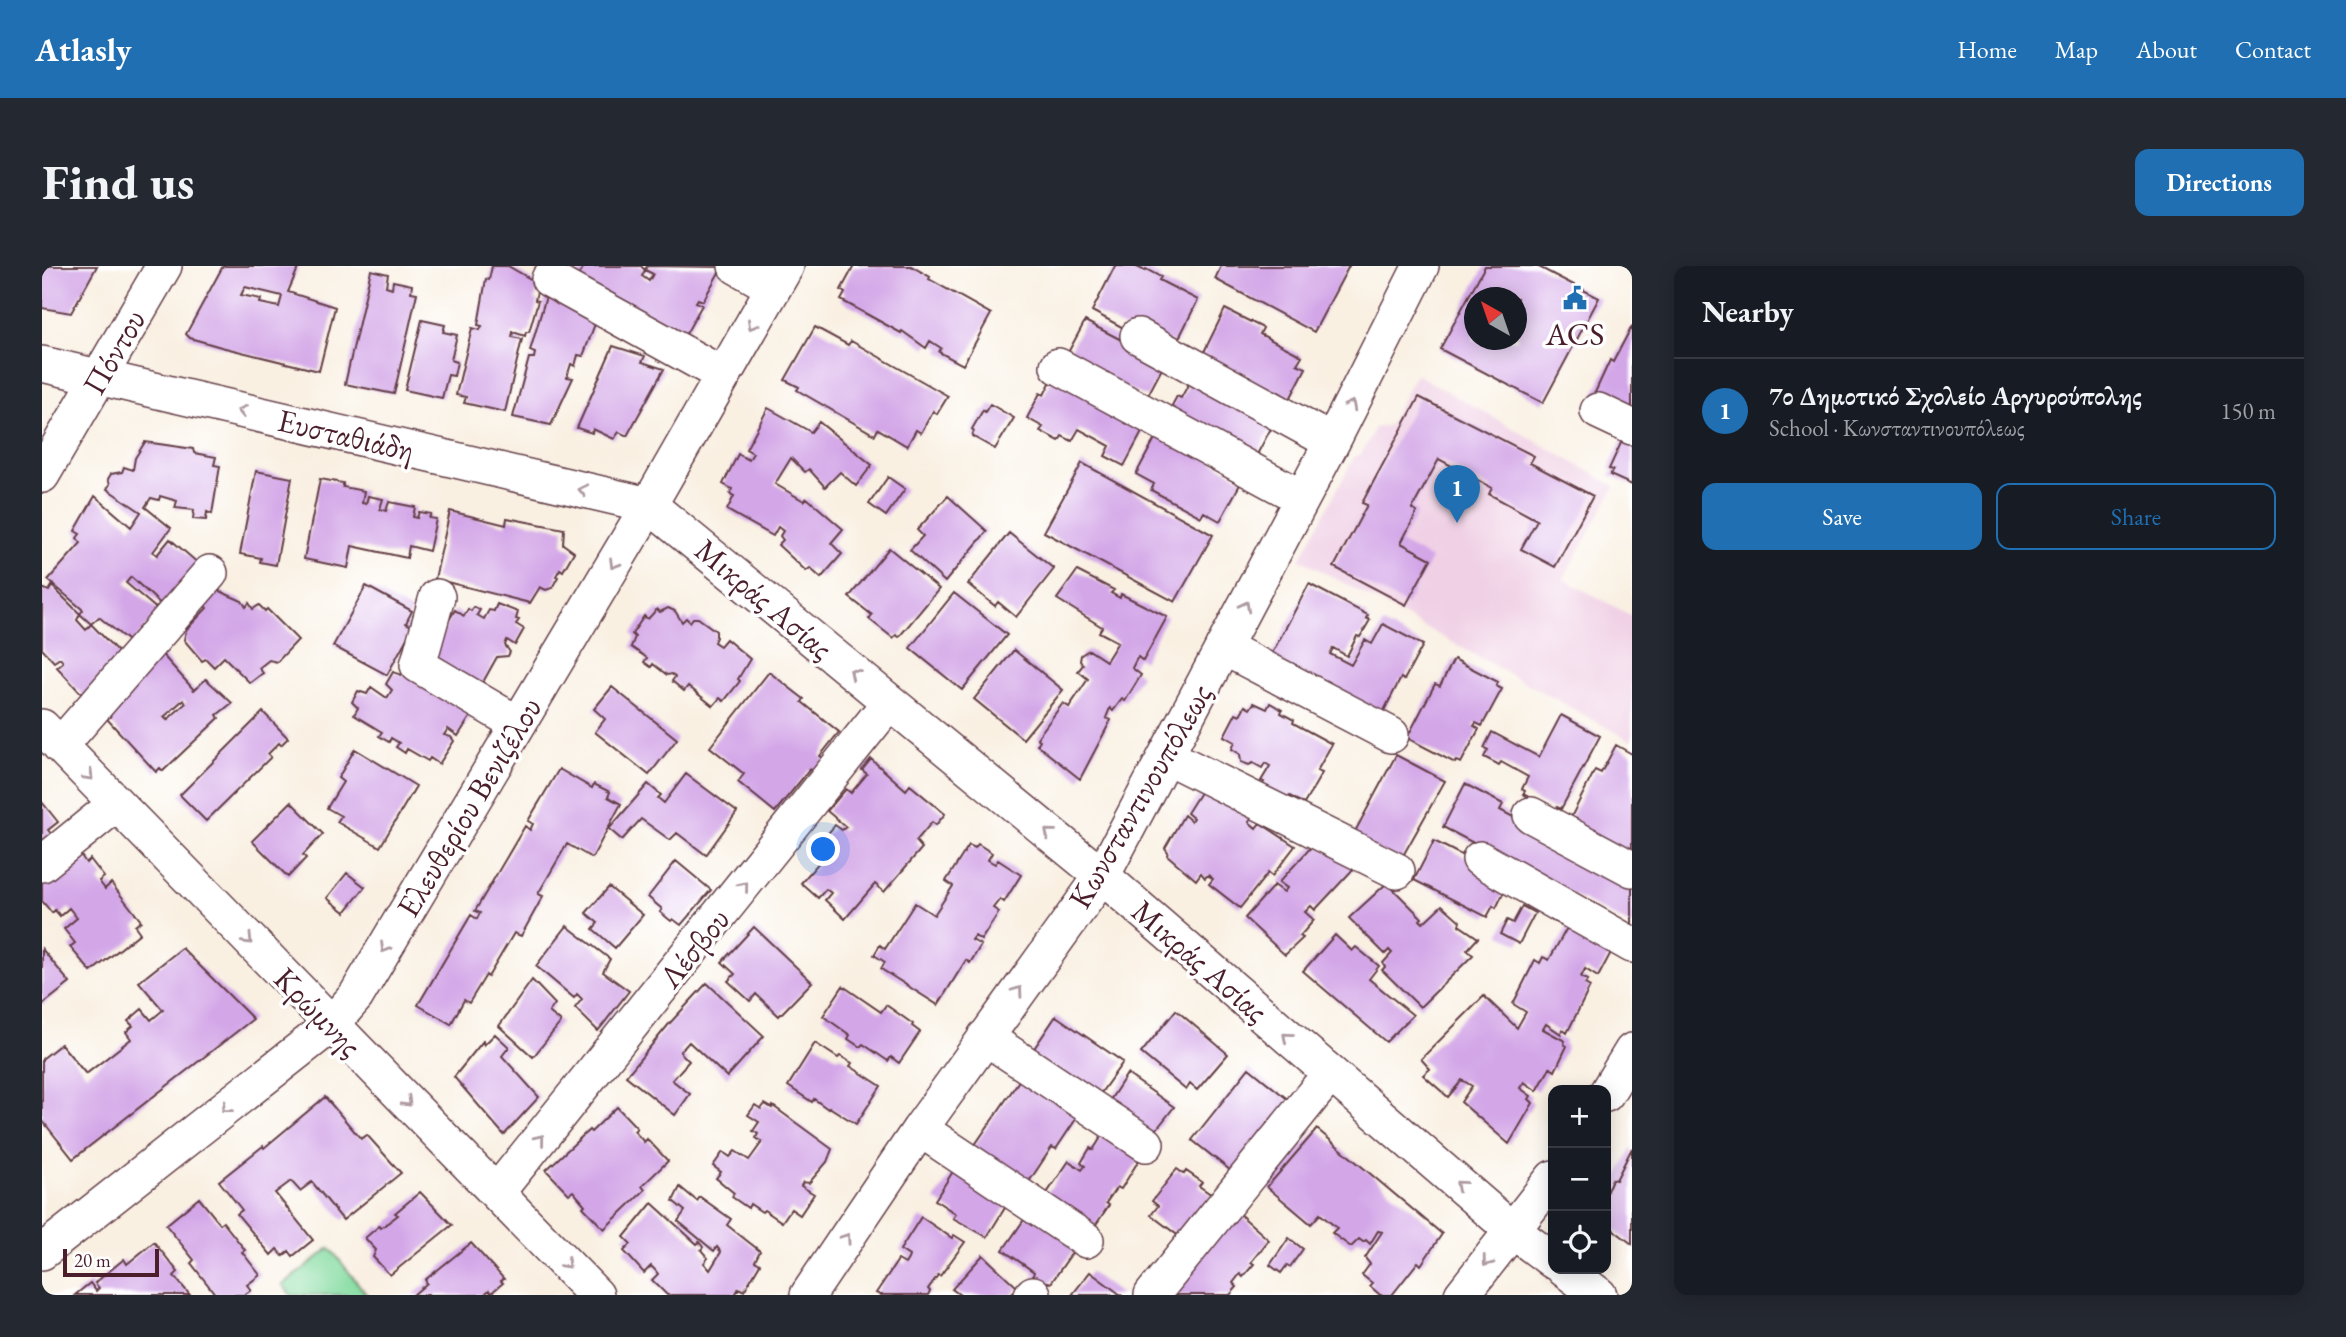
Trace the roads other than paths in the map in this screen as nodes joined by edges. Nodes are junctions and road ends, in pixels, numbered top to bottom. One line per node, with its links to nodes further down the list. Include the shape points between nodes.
1 (164, 266): 10 (street, Πόντου)
2 (736, 266): 4 (street)
3 (1421, 266): 13 (street, Κωνσταντινουπόλεως, one-way to 3)
4 (779, 276): 9 (street, Ελευθερίου Βενιζέλου, one-way to 9)
5 (549, 279): 9 (street)
6 (1138, 336): 13 (street)
7 (42, 365): 10 (street, Ευσταθιάδη)
8 (1058, 366): 15 (street)
9 (723, 375): 16 (street, Ελευθερίου Βενιζέλου)
10 (99, 378): 14 (street, Πόντου); 16 (street, Ευσταθιάδη, one-way to 10)
11 (1598, 411): 12 (street)
12 (1632, 427)
13 (1332, 442): 15 (street, Κωνσταντινουπόλεως)
14 (42, 475)
15 (1302, 498): 19 (street, Κωνσταντινουπόλεως, one-way to 15)
16 (649, 505): 20 (street, Μικράς Ασίας, one-way to 16); 21 (street, Ελευθερίου Βενιζέλου, one-way to 21)
17 (210, 573): 23 (street)
18 (436, 597): 21 (street, via 418,665)
19 (1223, 647): 22 (street); 24 (street, Κωνσταντινουπόλεως)
20 (889, 703): 31 (street, Μικράς Ασίας, one-way to 20); 41 (street, Λέσβου, one-way to 20)
21 (519, 724): 33 (street, Ελευθερίου Βενιζέλου, one-way to 33, via 356,996)
22 (1391, 735)
23 (51, 736): 25 (street, Κρώμνης, one-way to 25)
24 (1166, 756): 30 (street); 31 (street, Κωνσταντινουπόλεως)
25 (116, 804): 28 (street); 33 (street, Κρώμνης, one-way to 33)
26 (1531, 815): 29 (street)
27 (1480, 859): 32 (street)
28 (42, 864)
29 (1632, 869)
30 (1397, 871)
31 (1102, 876): 34 (street, Κωνσταντινουπόλεως, one-way to 31); 36 (street, Μικράς Ασίας, one-way to 31)
32 (1632, 945)
33 (331, 1025): 41 (street, Κρώμνης, one-way to 41); 44 (street, Ελευθερίου Βενιζέλου, one-way to 44)
34 (985, 1037): 38 (street, Κωνσταντινουπόλεως); 39 (street)
35 (1632, 1051): 37 (street)
36 (1330, 1074): 42 (street, Μικράς Ασίας, one-way to 36); 49 (street)
37 (1611, 1086)
38 (920, 1129): 43 (street); 48 (street, Κωνσταντινουπόλεως, one-way to 38)
39 (1146, 1144)
40 (1548, 1184): 42 (street)
41 (497, 1192): 47 (street, Κρώμνης, one-way to 47)
42 (1512, 1230): 45 (street, Μικράς Ασίας); 50 (street, one-way to 50)
43 (1086, 1240)
44 (42, 1252)
45 (1548, 1257)
46 (1571, 1274): 51 (street)
47 (596, 1295)
48 (808, 1295)
49 (1152, 1295)
50 (1462, 1295)
51 (1599, 1295)

